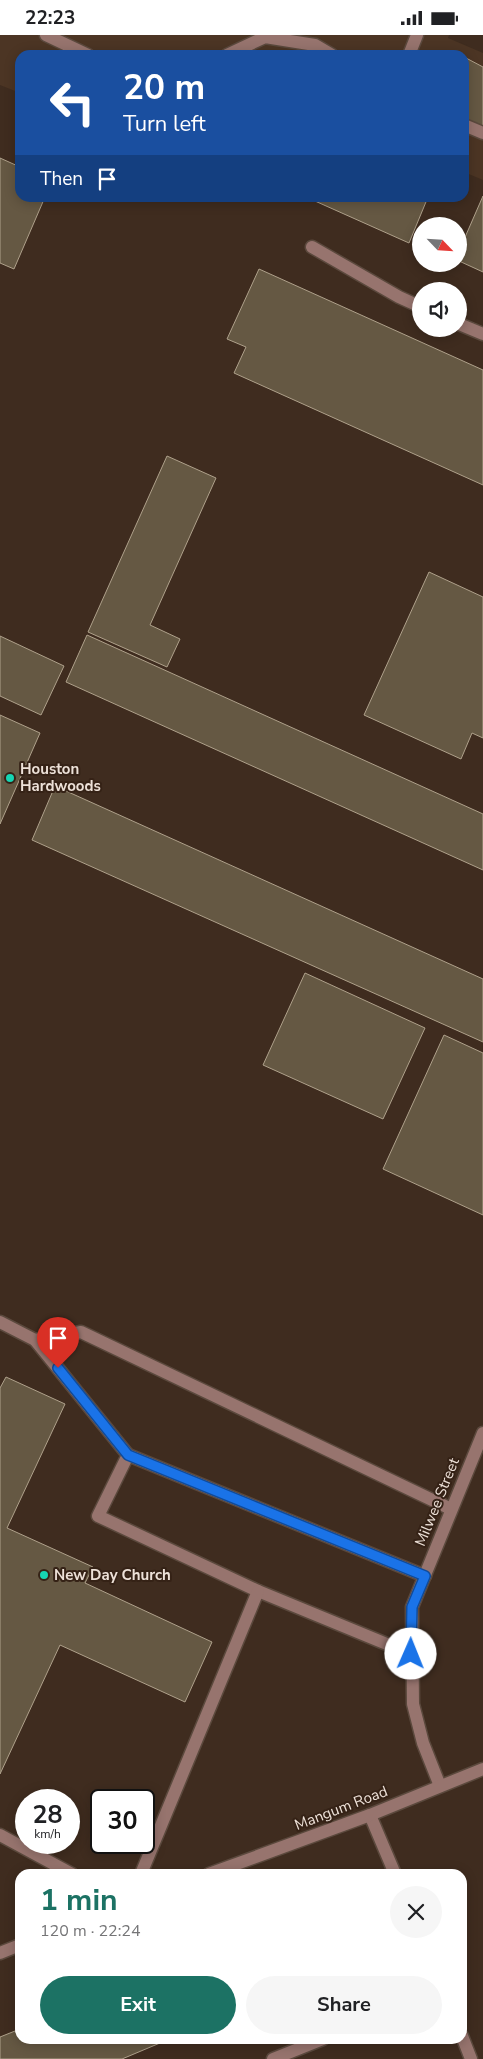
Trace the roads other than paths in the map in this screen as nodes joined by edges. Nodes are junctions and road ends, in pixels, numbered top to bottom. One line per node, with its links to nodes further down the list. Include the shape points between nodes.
1 (46, 35): 3 (street)
2 (418, 35): 6 (street)
3 (78, 50)
4 (238, 50): 5 (street, via 265,37 316,45)
5 (324, 50)
6 (411, 50)
7 (469, 127): 8 (street)
8 (483, 133)
9 (312, 247): 10 (street)
10 (412, 303)
11 (467, 327): 12 (street)
12 (483, 334)
13 (0, 1322): 14 (street)
14 (35, 1340): 16 (street); 17 (street, via 80,1332)
15 (483, 1433): 17 (street, Milwee Street)
16 (128, 1455): 18 (street); 19 (street, via 98,1516)
17 (451, 1509): 18 (street, Milwee Street)
18 (425, 1576): 20 (street, Milwee Street, via 412,1607)
19 (258, 1591): 20 (street); 26 (street)
20 (411, 1654): 22 (street, Milwee Street, via 413,1704)
21 (483, 1769): 22 (street, Mangum Road)
22 (440, 1786): 23 (street, Mangum Road)
23 (370, 1815): 27 (street, Mangum Road); 28 (street)
24 (0, 1835): 25 (street)
25 (63, 1869)
26 (143, 1869)
27 (223, 1869)
28 (393, 1869)
29 (15, 1947): 30 (street)
30 (0, 1953)
31 (310, 2044): 33 (street)
32 (465, 2044): 34 (street)
33 (273, 2059)
34 (471, 2059)

